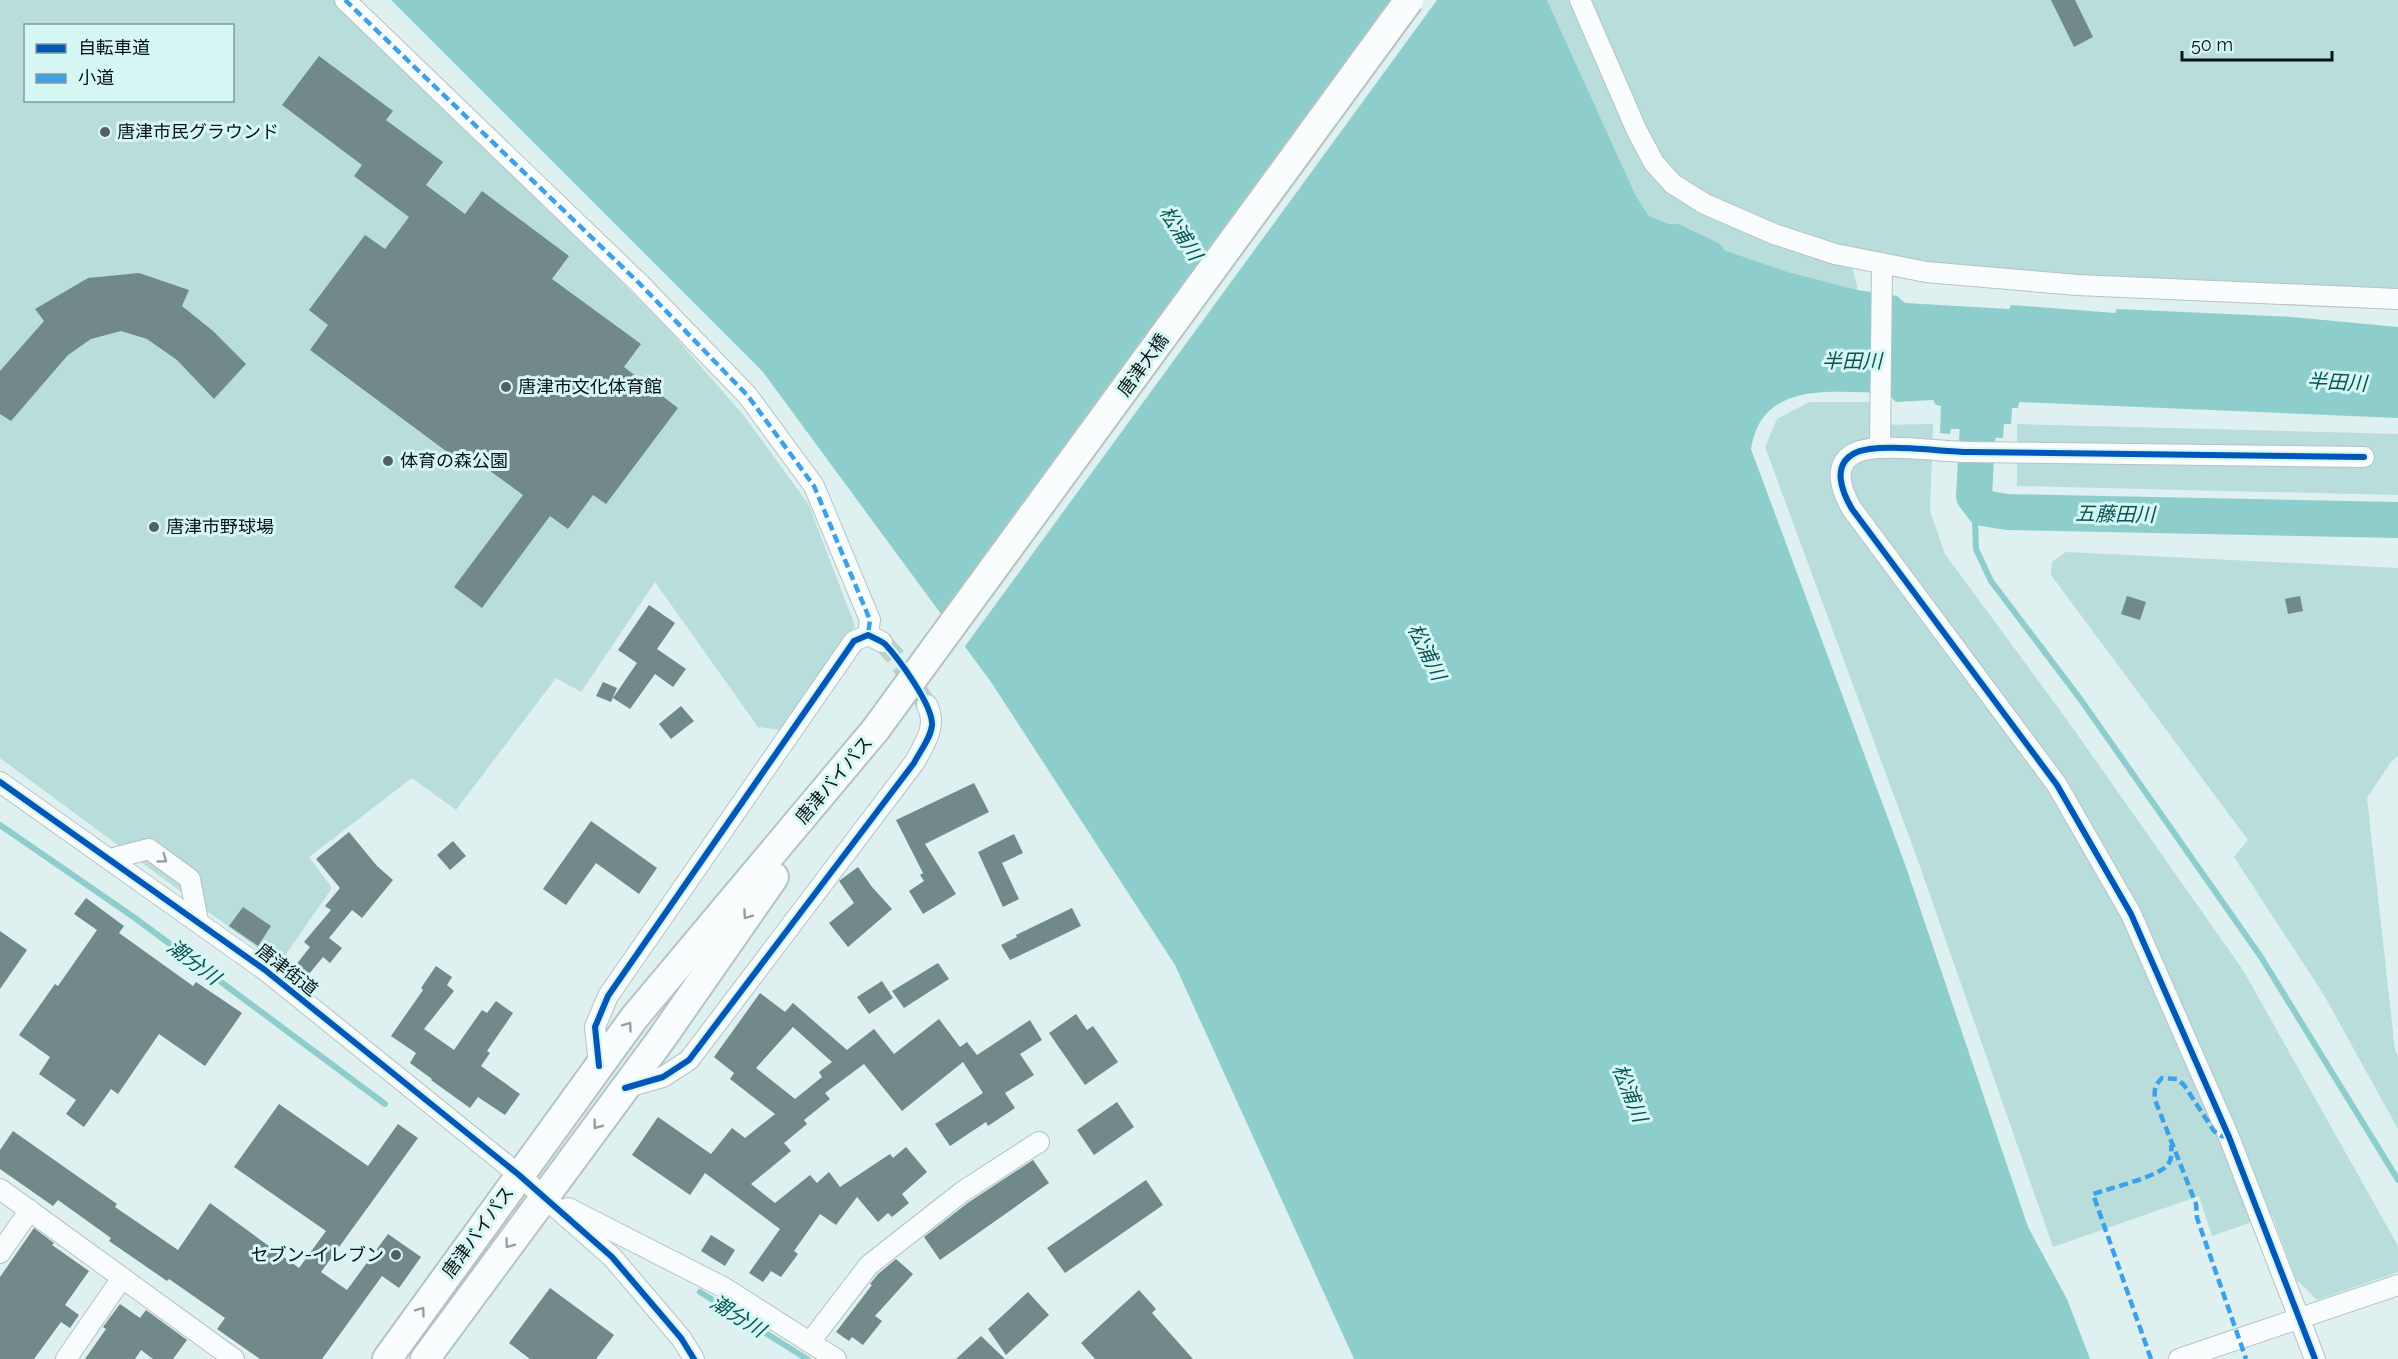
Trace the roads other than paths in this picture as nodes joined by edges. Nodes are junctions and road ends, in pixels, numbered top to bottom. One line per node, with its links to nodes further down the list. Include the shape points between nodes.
1 (345, 0): 13 (street, via 639,283 748,396 814,486 875,638 854,641 608,996 595,1027)
2 (1409, 0): 9 (highway, 唐津大橋, bridge)
3 (1580, 0): 4 (street, via 1637,131 1654,163 1673,184 1705,204 1774,234)
4 (1882, 264): 5 (street, via 1926,272 2077,285); 6 (street)
5 (2398, 299)
6 (1880, 448): 7 (street); 23 (street, via 1854,454 1846,461 1841,471 1843,493 2057,785 2131,914 2229,1137)
7 (2364, 457)
8 (927, 705): 14 (street, via 932,726 914,763 689,1060 663,1077)
9 (876, 729): 13 (highway, 唐津バイパス, one-way to 9, via 634,1018); 14 (highway, 唐津バイパス, one-way to 14)
10 (0, 782): 11 (street, 唐津街道)
11 (110, 859): 12 (street, 唐津街道); 12 (street, one-way to 12, via 150,849 190,879)
12 (198, 922): 16 (street, 唐津街道, via 265,970)
13 (599, 1066): 16 (highway, 唐津バイパス)
14 (625, 1088): 18 (highway, 唐津バイパス, one-way to 18)
15 (1039, 1142): 24 (street, via 962,1192 869,1265)
16 (519, 1175): 18 (street, 唐津街道); 28 (highway, 唐津バイパス, one-way to 16)
17 (0, 1189): 19 (street)
18 (544, 1196): 24 (street, via 723,1287); 29 (highway, 唐津バイパス, one-way to 29); 30 (street, via 612,1257 681,1338)
19 (30, 1210): 20 (street); 21 (street)
20 (0, 1253)
21 (122, 1278): 25 (street); 26 (street)
22 (2398, 1285): 23 (street)
23 (2295, 1320): 32 (street); 33 (street)
24 (810, 1342): 31 (street)
25 (214, 1353): 27 (street)
26 (66, 1359)
27 (234, 1359)
28 (387, 1359)
29 (425, 1359)
30 (694, 1359)
31 (836, 1359)
32 (2179, 1359)
33 (2315, 1359)

